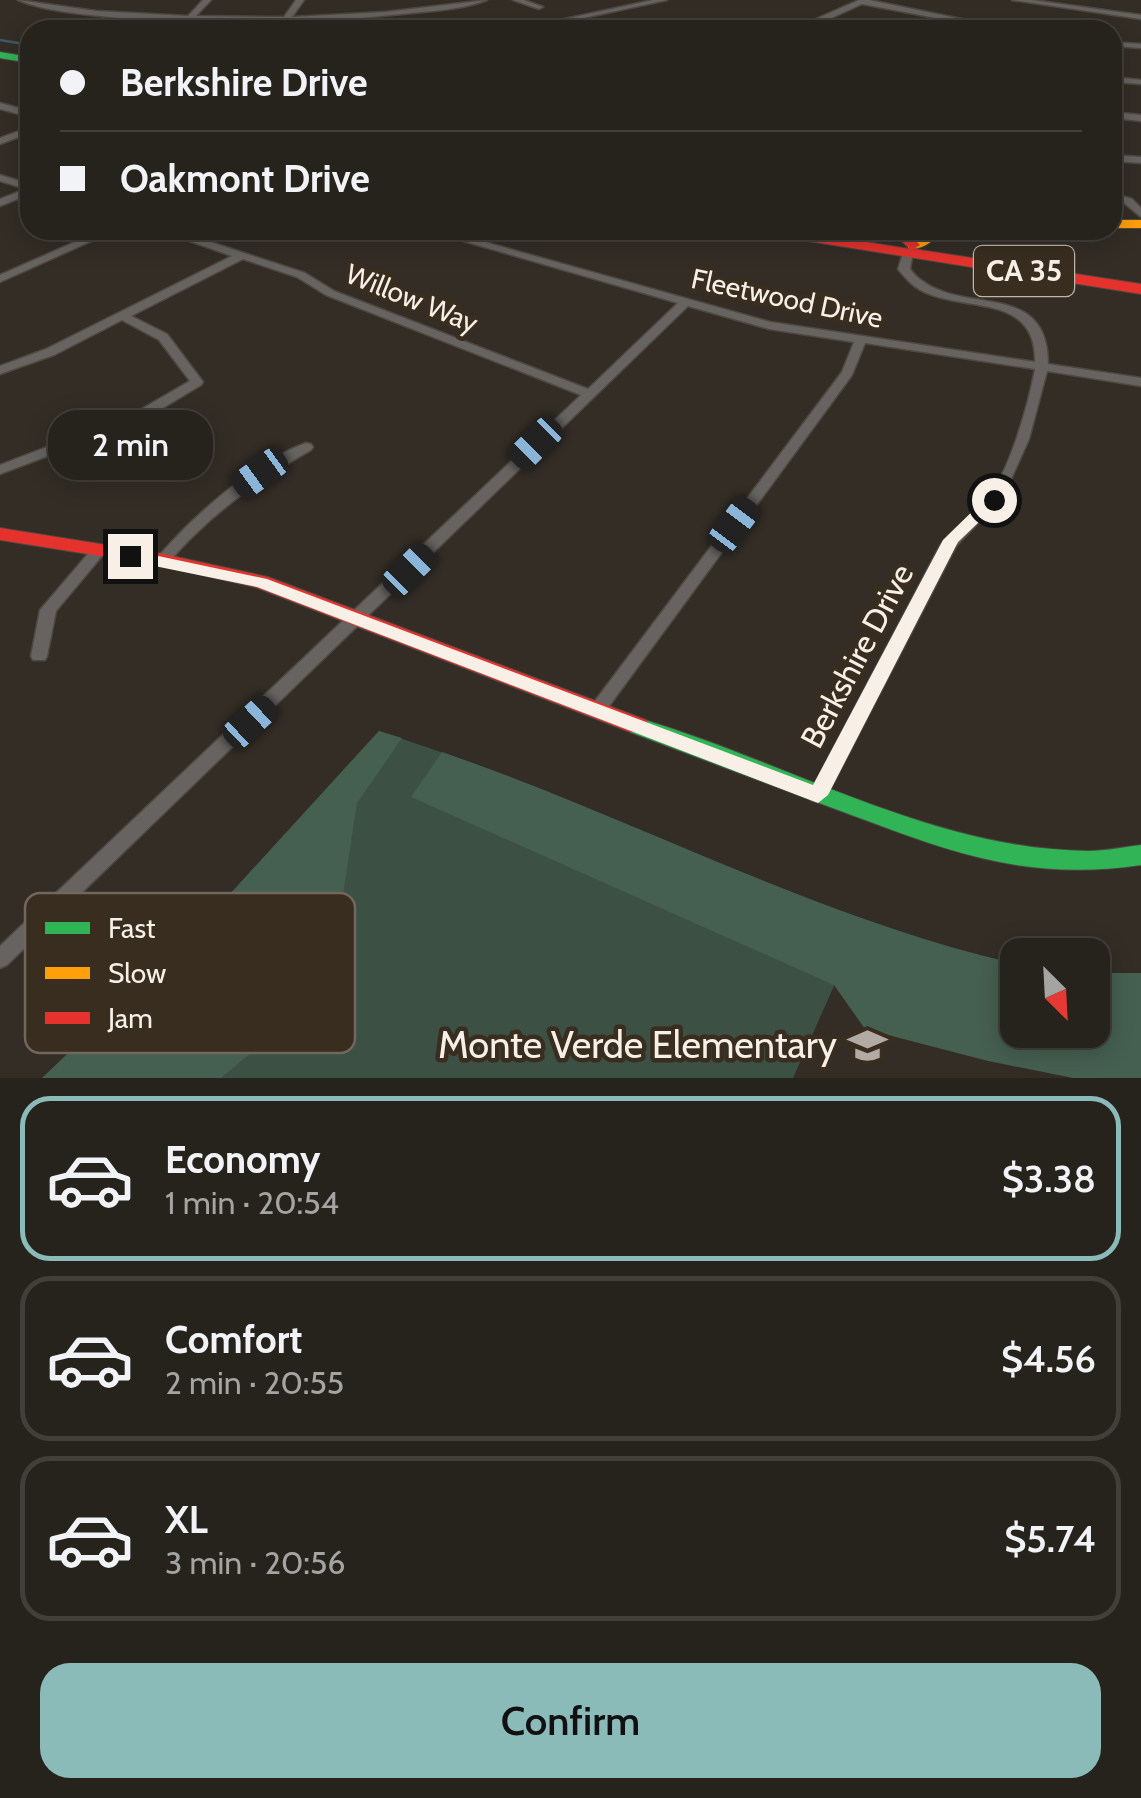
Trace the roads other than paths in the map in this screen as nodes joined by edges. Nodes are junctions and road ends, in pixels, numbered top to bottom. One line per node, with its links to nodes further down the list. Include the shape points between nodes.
1 (22, 0): 12 (street)
2 (84, 0): 12 (street)
3 (207, 0): 16 (street)
4 (300, 0): 18 (street)
5 (483, 0): 13 (street)
6 (517, 0): 11 (street)
7 (663, 0): 20 (street)
8 (1016, 0): 15 (street)
9 (864, 1): 21 (street); 22 (street)
10 (388, 5): 13 (street)
11 (539, 7)
12 (55, 8): 16 (street)
13 (397, 14): 14 (street)
14 (352, 17): 18 (street); 19 (street)
15 (1141, 17)
16 (190, 18): 17 (street)
17 (258, 19): 18 (street)
18 (286, 19)
19 (354, 20)
20 (566, 20)
21 (820, 20)
22 (960, 20)
23 (88, 240): 29 (street)
24 (195, 240): 28 (street, Willow Way)
25 (464, 240): 32 (street, Fleetwood Drive)
26 (876, 240): 27 (street, CA 35)
27 (909, 243): 30 (street, CA 35); 31 (street, CA 35); 35 (street, Berkshire Drive, via 904,269 917,284 1012,312 1034,326)
28 (243, 255): 33 (street); 38 (street, Willow Way)
29 (0, 279)
30 (1141, 280)
31 (1141, 289)
32 (684, 304): 34 (street, Fleetwood Drive); 38 (street)
33 (123, 316): 36 (street); 40 (street, via 162,337 196,382 138,417)
34 (860, 340): 35 (street, Fleetwood Drive); 46 (street, via 848,372)
35 (1040, 364): 37 (street, Fleetwood Drive); 47 (street, Berkshire Drive, via 1034,414 994,500 952,540)
36 (0, 370)
37 (1141, 382)
38 (587, 393): 44 (street)
39 (306, 447): 43 (street, via 193,523)
40 (0, 470)
41 (0, 534): 42 (street)
42 (98, 551): 43 (street); 45 (street, via 48,610)
43 (163, 560): 44 (street, via 261,582)
44 (358, 620): 46 (street); 49 (street)
45 (39, 656)
46 (598, 709): 47 (street)
47 (818, 795): 48 (street, via 964,846 1024,858 1090,862)
48 (1141, 855)
49 (70, 893)
50 (25, 935): 51 (street)
51 (0, 959)

